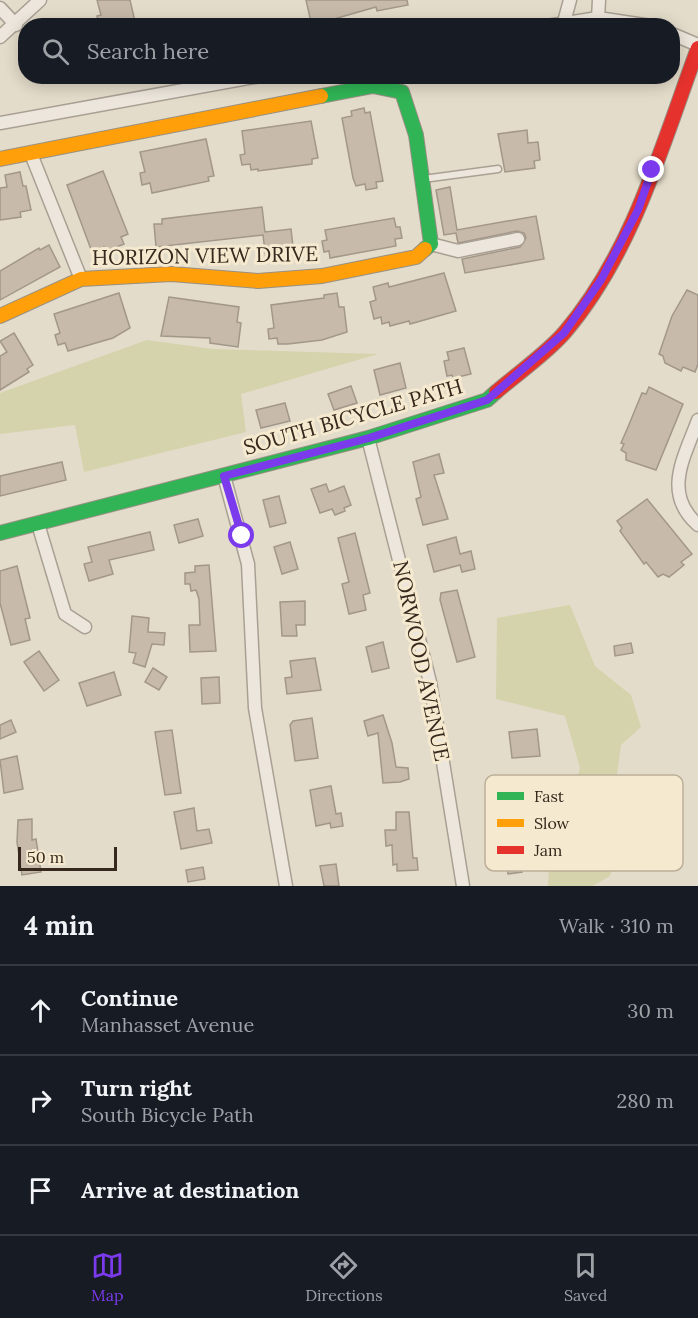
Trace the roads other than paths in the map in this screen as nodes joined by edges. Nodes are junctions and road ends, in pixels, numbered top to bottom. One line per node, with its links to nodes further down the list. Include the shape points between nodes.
1 (40, 0): 5 (street)
2 (570, 0): 6 (street)
3 (599, 0): 7 (street)
4 (0, 8): 8 (street)
5 (23, 18)
6 (565, 18)
7 (598, 18)
8 (16, 25): 9 (street)
9 (0, 37)
10 (680, 38): 11 (street)
11 (698, 46): 23 (street, SOUTH BICYCLE PATH, via 638,210 601,280 564,333 487,400)
12 (215, 84): 13 (street)
13 (0, 122)
14 (31, 154): 15 (street); 17 (street, via 373,86 402,92 416,135); 20 (street, HORIZON VIEW DRIVE)
15 (0, 159)
16 (498, 169): 17 (lane)
17 (422, 179): 19 (street)
18 (518, 239): 19 (street, via 458,251)
19 (431, 244): 20 (street, HORIZON VIEW DRIVE, via 416,257 322,276 258,281 171,274)
20 (81, 279): 21 (street, HORIZON VIEW DRIVE)
21 (0, 316)
22 (698, 420): 26 (street, via 678,477 679,503)
23 (369, 438): 24 (street, SOUTH BICYCLE PATH); 30 (street, NORWOOD AVENUE, via 430,682)
24 (224, 476): 25 (street, SOUTH BICYCLE PATH); 29 (street, via 248,564 255,708)
25 (38, 524): 27 (street, SOUTH BICYCLE PATH); 28 (street, via 65,614)
26 (698, 525)
27 (0, 533)
28 (85, 627)
29 (286, 886)
30 (463, 886)

